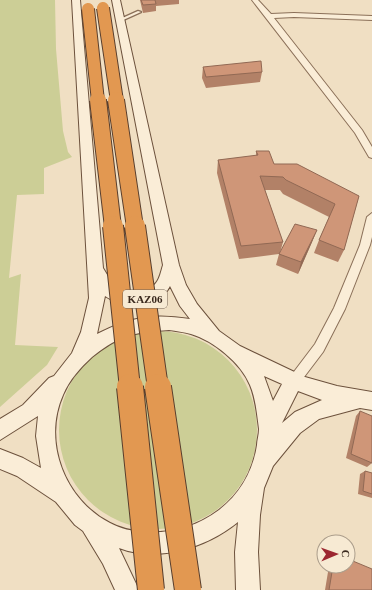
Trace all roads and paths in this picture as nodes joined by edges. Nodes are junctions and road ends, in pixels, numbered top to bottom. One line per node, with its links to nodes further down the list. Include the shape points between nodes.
1 (255, 0): 4 (street)
2 (96, 4): 6 (main road); 10 (main road); 22 (highway, KАZ06, bridge, via 121,301); 23 (highway, KАZ06, bridge)
3 (140, 12): 6 (lane)
4 (269, 16): 5 (street); 7 (street, via 359,132)
5 (372, 18)
6 (120, 20): 9 (main road)
7 (372, 155)
8 (372, 217): 13 (street, via 365,245 339,309 319,348)
9 (171, 265): 10 (main road, via 160,289 129,299 119,297 109,290); 11 (main road, via 177,287 187,304)
10 (96, 270): 12 (main road, via 98,298 95,314)
11 (224, 343): 12 (main road, via 198,329 156,322 115,332 96,342); 13 (main road); 16 (main road, via 247,365 260,386 267,410)
12 (73, 364): 15 (main road, via 30,411); 19 (main road, via 55,392 47,417 45,443 50,469)
13 (294, 381): 14 (main road, via 318,390); 16 (main road, via 284,397)
14 (367, 401): 18 (main road, via 334,404 310,412 285,432)
15 (0, 430)
16 (268, 436): 18 (main road)
17 (0, 459): 19 (main road, via 29,472)
18 (260, 472): 20 (main road, via 241,504 221,522 197,536 171,543 143,544 116,538); 24 (main road, via 250,504 247,528)
19 (61, 494): 20 (main road, via 75,512)
20 (92, 526): 21 (main road, via 111,556)
21 (126, 590)
22 (151, 590)
23 (188, 590)
24 (248, 590)

